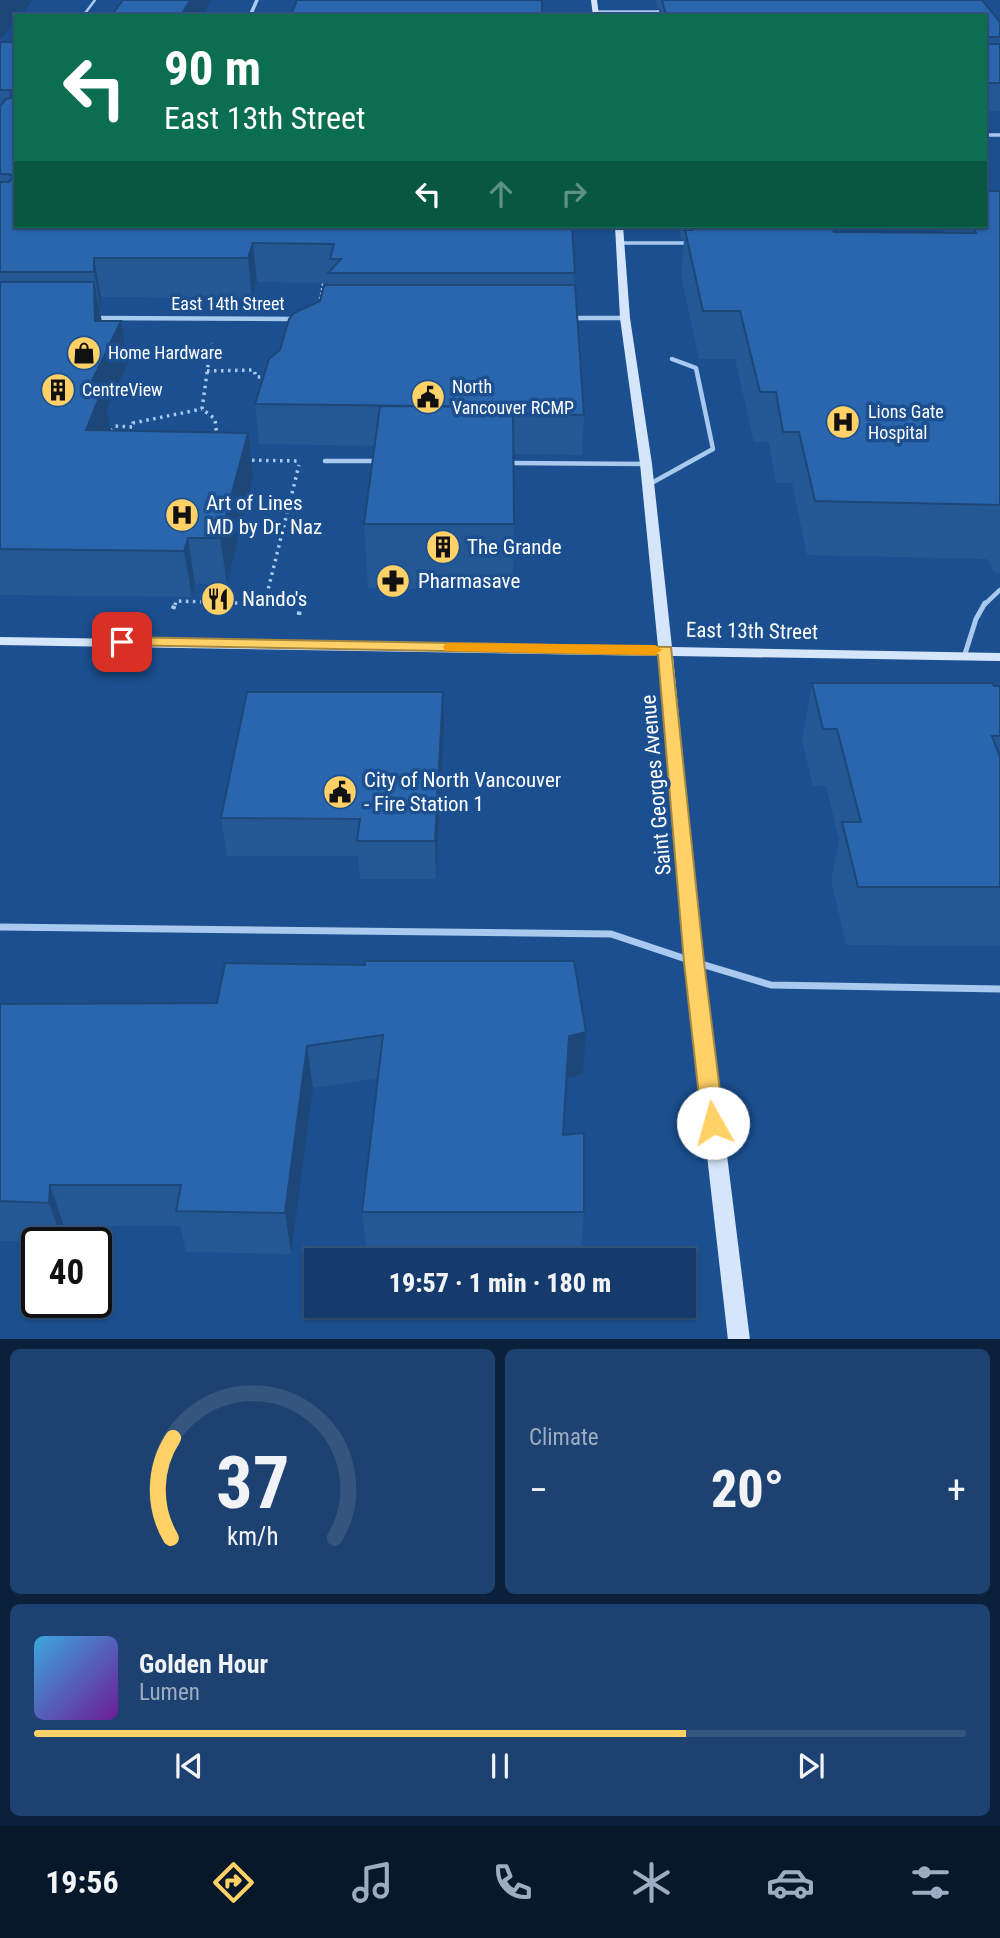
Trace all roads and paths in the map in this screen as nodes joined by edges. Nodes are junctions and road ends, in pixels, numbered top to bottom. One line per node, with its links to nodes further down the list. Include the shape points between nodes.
1 (594, 0): 3 (street)
2 (678, 12): 3 (street)
3 (595, 14)
4 (619, 228): 5 (street, Saint Georges Avenue)
5 (620, 243): 6 (lane); 12 (street, Saint Georges Avenue)
6 (698, 243)
7 (325, 274): 8 (path)
8 (320, 299)
9 (82, 317): 10 (street, East 14th Street)
10 (302, 318)
11 (561, 318): 12 (street)
12 (625, 318): 29 (street, Saint Georges Avenue)
13 (213, 339): 15 (path)
14 (672, 359): 30 (lane, via 696,369 713,449)
15 (207, 371): 16 (path, via 254,370 256,377); 17 (path, via 209,388)
16 (277, 377)
17 (202, 408): 18 (path, via 133,423); 21 (path, via 215,419)
18 (133, 427): 19 (path, via 115,426); 22 (path)
19 (111, 431)
20 (205, 433): 21 (path)
21 (217, 433): 23 (path, via 215,444)
22 (132, 434)
23 (222, 444)
24 (237, 460): 25 (path)
25 (300, 461): 26 (path); 32 (path)
26 (325, 461): 27 (lane)
27 (381, 461)
28 (506, 463): 29 (lane)
29 (646, 464): 30 (street, Saint Georges Avenue)
30 (648, 485): 36 (street, Saint Georges Avenue)
31 (1000, 590): 37 (lane, via 981,607)
32 (265, 602): 33 (path, via 176,601); 34 (path, via 300,603)
33 (173, 610)
34 (299, 615)
35 (0, 641): 36 (street, East 13th Street)
36 (666, 650): 37 (street, East 13th Street); 40 (street, Saint Georges Avenue)
37 (964, 657): 38 (street, East 13th Street)
38 (1000, 657)
39 (0, 927): 40 (lane, via 611,934)
40 (694, 962): 41 (lane, via 771,985); 42 (street, Saint Georges Avenue)
41 (1000, 989)
42 (739, 1339)

